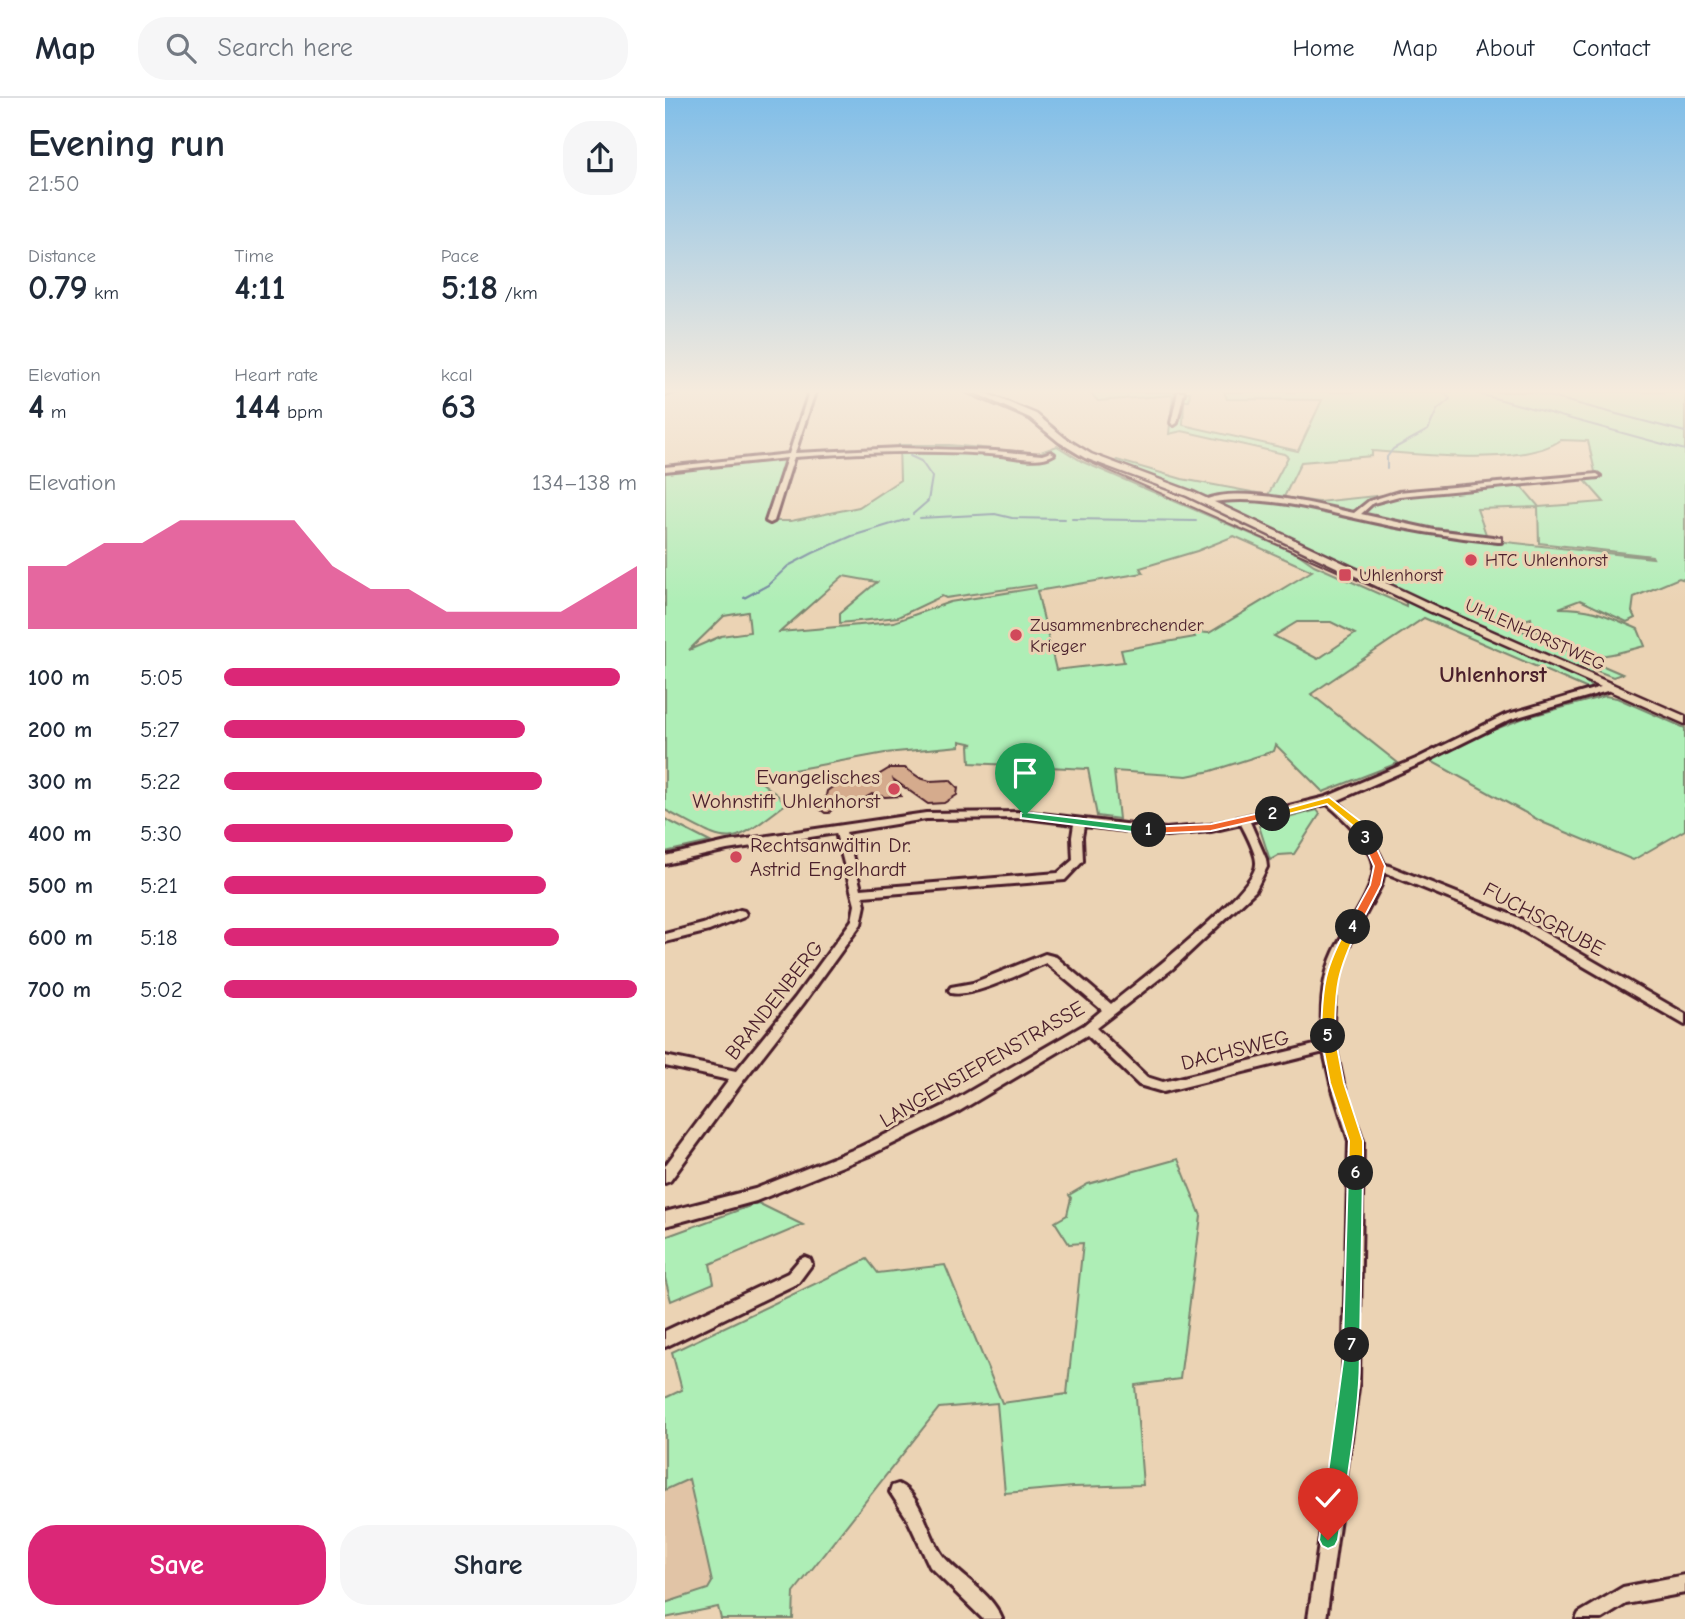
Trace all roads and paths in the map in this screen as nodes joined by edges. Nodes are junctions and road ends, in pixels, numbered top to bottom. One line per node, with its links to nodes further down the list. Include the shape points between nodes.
1 (723, 463): 4 (street)
2 (789, 463): 8 (street)
3 (1106, 463): 6 (main road, UHLENHORSTWEG)
4 (665, 469)
5 (1597, 476): 7 (street, via 1398,494 1371,502)
6 (1206, 501): 7 (street, via 1225,496 1285,502); 10 (main road, UHLENHORSTWEG, via 1395,592)
7 (1355, 516): 9 (street)
8 (770, 521)
9 (1498, 540)
10 (1611, 687): 11 (main road, UHLENHORSTWEG); 12 (street, via 1508,718)
11 (1685, 720)
12 (1329, 800): 13 (street); 17 (street, via 1356,823)
13 (1245, 821): 14 (street, via 1166,832); 22 (street, LANGENSIEPENSTRASSE, via 1262,867 1251,888 1208,931)
14 (1080, 822): 15 (street, via 1025,815 951,815); 18 (street, via 1078,861 1061,877)
15 (840, 829): 16 (street); 18 (street, BRANDENBERG)
16 (665, 860)
17 (1380, 866): 23 (street, FUCHSGRUBE, via 1513,920); 25 (street, via 1339,954 1329,987)
18 (857, 892): 27 (street, BRANDENBERG, via 860,911 852,930)
19 (740, 914): 20 (street)
20 (665, 938)
21 (954, 990): 22 (street, via 974,987 1045,958)
22 (1111, 1011): 24 (street, LANGENSIEPENSTRASSE)
23 (1685, 1020)
24 (1088, 1028): 25 (street, DACHSWEG, via 1143,1081 1163,1087); 29 (street, LANGENSIEPENSTRASSE, via 951,1109 865,1151 756,1195)
25 (1329, 1046): 35 (street, via 1356,1141 1351,1381)
26 (665, 1061): 27 (street)
27 (739, 1077): 28 (street, BRANDENBERG)
28 (665, 1177)
29 (665, 1219)
30 (805, 1264): 31 (street, via 793,1278)
31 (665, 1339)
32 (898, 1492): 34 (street, via 936,1561)
33 (1685, 1584): 36 (street, via 1623,1597)
34 (993, 1619)
35 (1317, 1619)
36 (1585, 1619)

